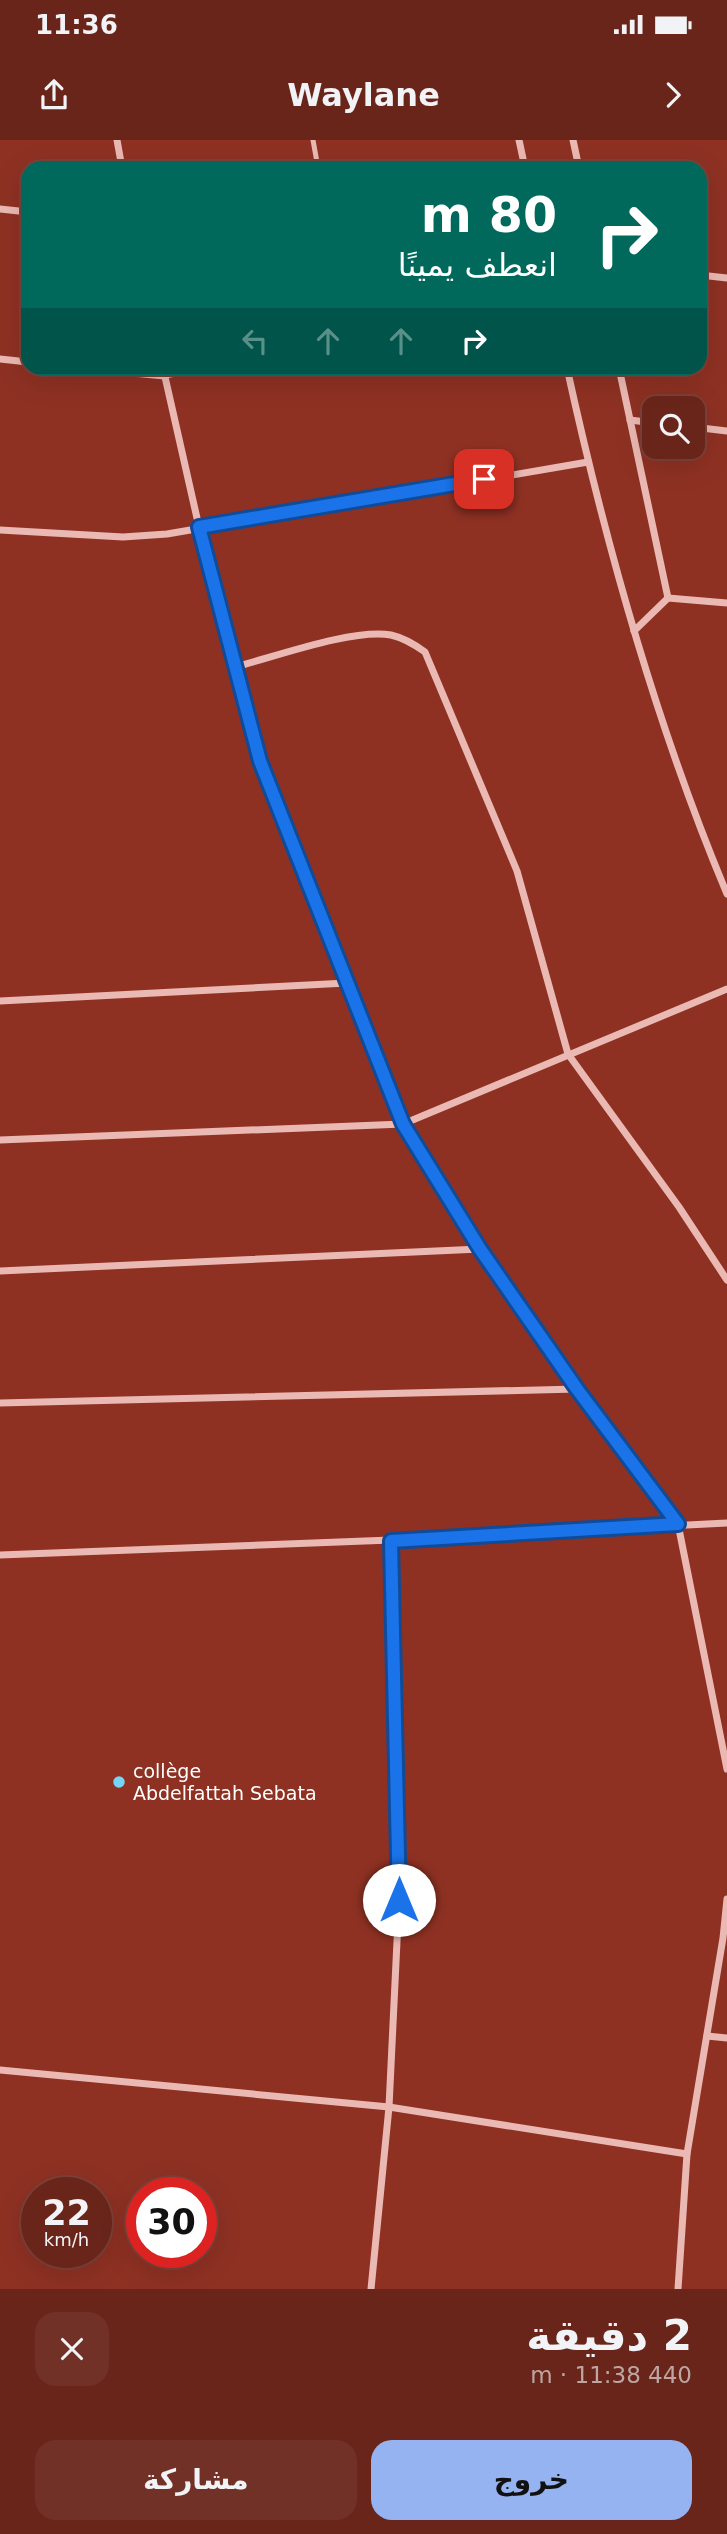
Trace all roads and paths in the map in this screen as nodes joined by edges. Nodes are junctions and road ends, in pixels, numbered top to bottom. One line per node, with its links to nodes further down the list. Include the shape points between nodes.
1 (117, 140): 5 (street)
2 (313, 140): 6 (lane)
3 (519, 140): 7 (street)
4 (573, 140): 8 (street)
5 (121, 161)
6 (316, 161)
7 (524, 161)
8 (578, 161)
9 (0, 209): 10 (street)
10 (21, 211)
11 (707, 276): 12 (street)
12 (727, 278)
13 (0, 359): 14 (street)
14 (21, 361)
15 (153, 375): 19 (street)
16 (170, 375): 19 (lane)
17 (569, 375): 24 (street)
18 (620, 375): 20 (street)
19 (164, 376): 25 (street)
20 (629, 420): 21 (street); 27 (street)
21 (642, 422)
22 (705, 428): 23 (street)
23 (727, 431)
24 (588, 462): 25 (street); 29 (street)
25 (199, 527): 26 (street, via 123,537); 30 (street)
26 (0, 530)
27 (668, 598): 28 (street); 29 (street)
28 (727, 604)
29 (634, 631): 31 (street, via 701,832)
30 (235, 667): 32 (street, via 260,761); 35 (street, via 361,635 396,636 425,652 517,871)
31 (727, 894)
32 (347, 983): 34 (street); 36 (street)
33 (727, 989): 35 (street)
34 (0, 1001)
35 (568, 1054): 36 (street); 40 (street)
36 (403, 1124): 37 (street); 38 (street)
37 (0, 1140)
38 (480, 1249): 39 (street); 41 (street)
39 (0, 1271)
40 (727, 1280)
41 (577, 1389): 42 (street); 44 (street)
42 (0, 1404)
43 (727, 1522): 44 (street)
44 (678, 1524): 45 (street); 47 (street)
45 (391, 1541): 46 (street); 52 (street, via 399,1900)
46 (0, 1555)
47 (727, 1769)
48 (727, 1899): 49 (street)
49 (707, 2036): 50 (street); 53 (street)
50 (727, 2039)
51 (0, 2070): 52 (street)
52 (390, 2107): 53 (street); 54 (street)
53 (687, 2154): 55 (street)
54 (371, 2289)
55 (678, 2289)

